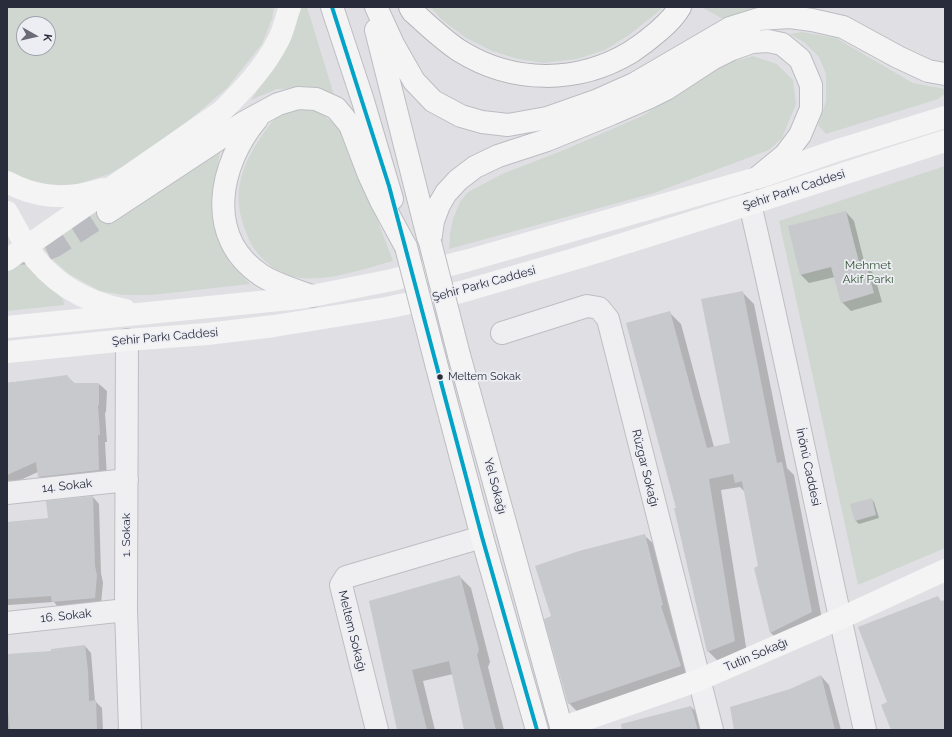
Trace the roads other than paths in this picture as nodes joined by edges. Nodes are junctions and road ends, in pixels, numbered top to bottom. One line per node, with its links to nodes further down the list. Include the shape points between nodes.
1 (290, 7): 13 (main road, via 279,38 262,67 242,91 222,111)
2 (332, 7): 19 (main road)
3 (370, 7): 17 (main road, Yel Sokağı)
4 (376, 7): 7 (main road, via 414,82 433,101 461,116 482,122 508,124 547,118 598,100 634,84 730,28 759,19 790,17 843,28 928,71)
5 (410, 7): 6 (main road, via 444,40 476,60 496,69 521,75 550,77 579,73 606,65 623,56 643,44)
6 (680, 7)
7 (945, 74)
8 (264, 111): 16 (main road); 19 (main road, via 298,98 316,99 336,108 350,126 381,200); 21 (main road, via 246,133 233,158 226,180 223,201 228,236 235,250 260,274 275,283)
9 (945, 117): 11 (main road, Şehir Parkı Caddesi)
10 (945, 142): 14 (main road, Şehir Parkı Caddesi)
11 (756, 178): 17 (main road, via 785,156 800,135 811,109 811,85 800,59 782,44 768,41 752,42 732,49 666,89 554,137 498,156 475,167 446,193 433,220); 21 (main road, Şehir Parkı Caddesi, via 468,260 392,280)
12 (7, 182): 13 (main road, via 21,190 66,196 89,193)
13 (115, 185): 18 (main road)
14 (750, 204): 25 (main road, Şehir Parkı Caddesi, via 461,292 332,318 207,334); 32 (street, İnönü Caddesi, via 779,328)
15 (7, 212): 18 (main road)
16 (108, 212)
17 (430, 242): 35 (main road, Yel Sokağı, bridge)
18 (27, 247): 20 (main road); 22 (main road, via 53,276 74,292 94,302 126,310)
19 (406, 247): 29 (main road, bridge)
20 (7, 260)
21 (312, 296): 22 (main road, Şehir Parkı Caddesi)
22 (160, 311): 23 (main road, Şehir Parkı Caddesi)
23 (7, 327)
24 (502, 333): 34 (street, Rüzgar Sokağı, via 587,306 600,308 608,319)
25 (127, 340): 26 (main road, Şehir Parkı Caddesi); 27 (street, 1. Sokak)
26 (7, 352)
27 (127, 480): 28 (street, 14. Sokak); 31 (street, 1. Sokak)
28 (7, 493)
29 (482, 537): 37 (street, Meltem Sokağı, via 346,577 341,585); 38 (main road)
30 (945, 570): 32 (main road, Tutin Sokağı)
31 (126, 610): 33 (street, 16. Sokak); 36 (street, 1. Sokak)
32 (840, 619): 34 (main road, Tutin Sokağı); 40 (street, İnönü Caddesi)
33 (7, 623)
34 (699, 680): 35 (main road, Tutin Sokağı); 39 (street, Rüzgar Sokağı)
35 (559, 729)
36 (130, 730)
37 (377, 730)
38 (537, 730)
39 (712, 730)
40 (865, 730)

